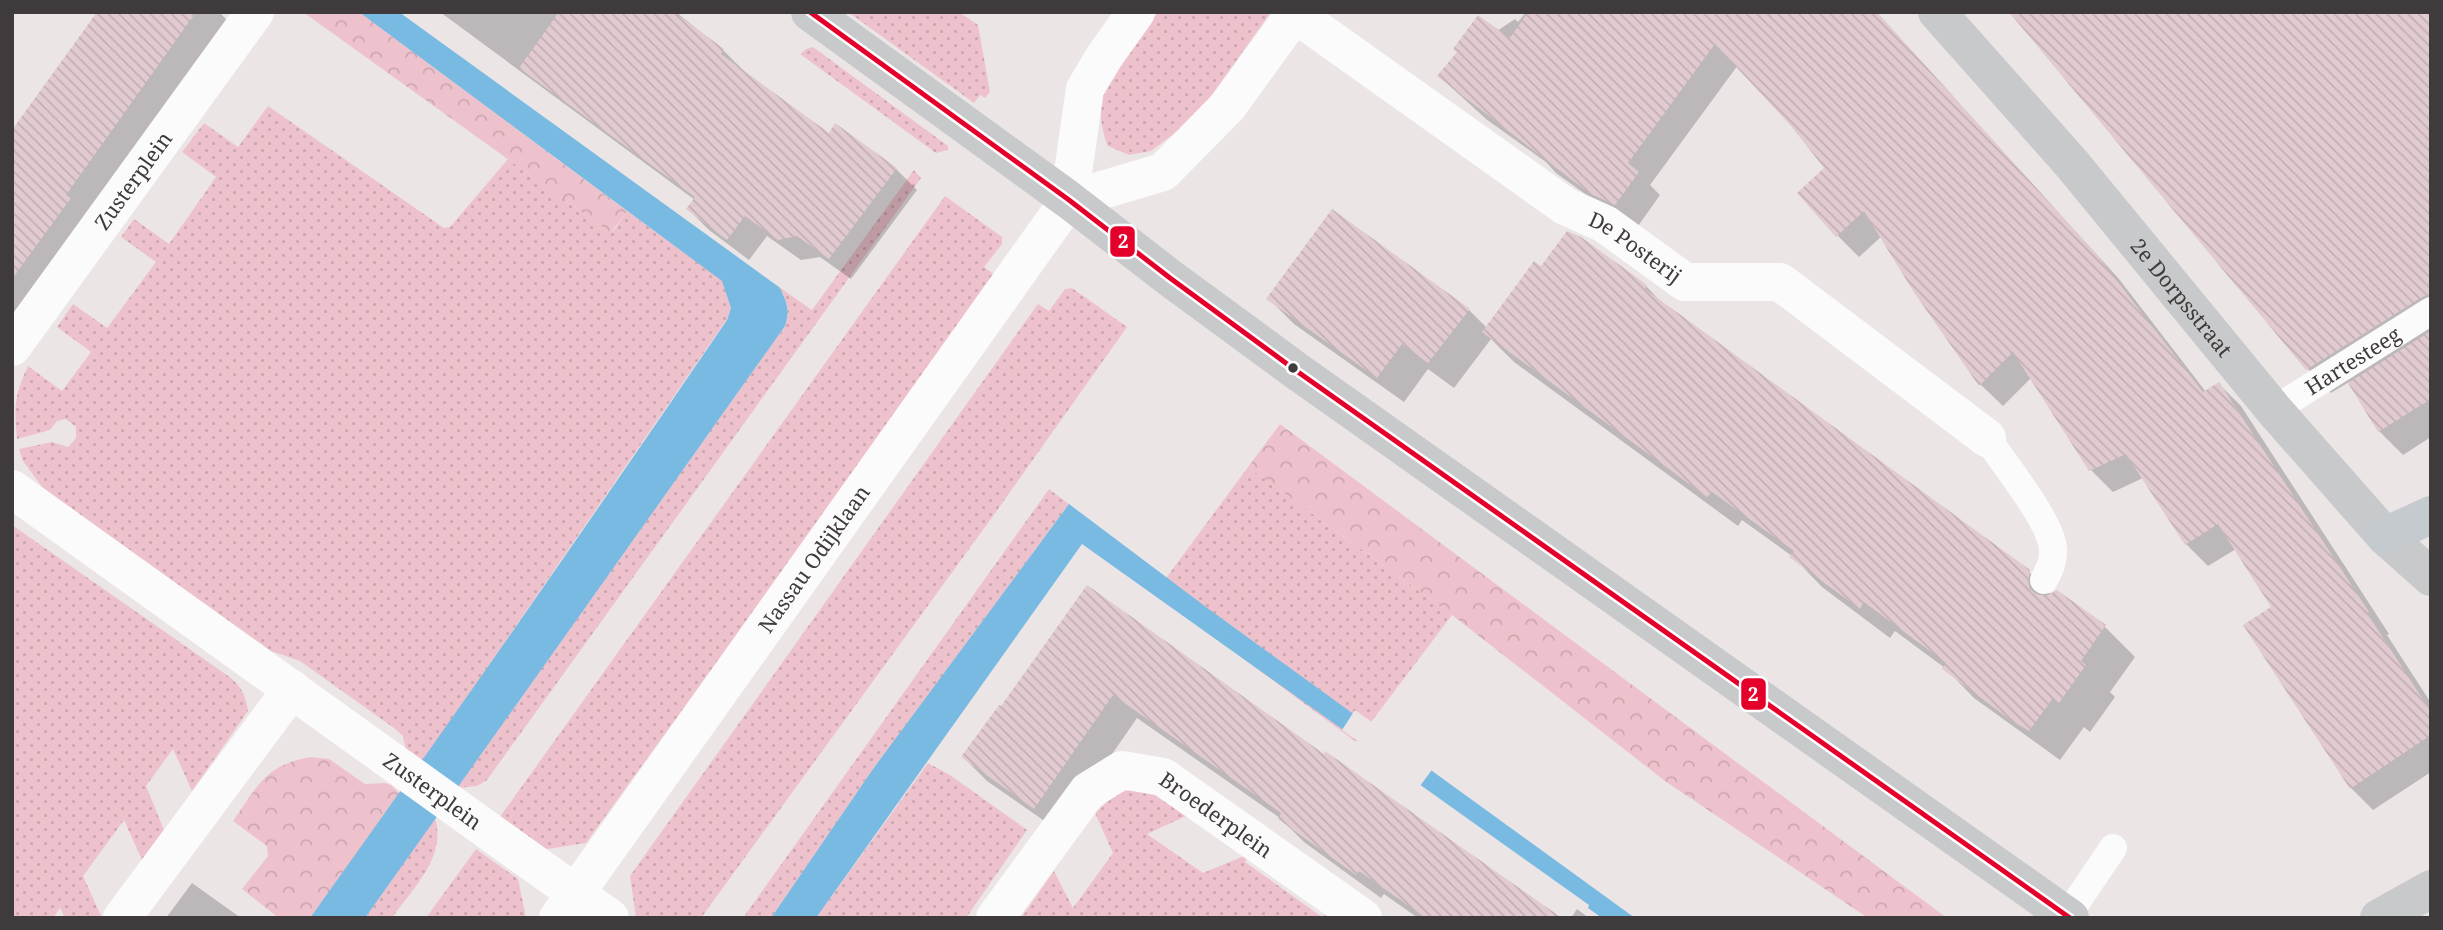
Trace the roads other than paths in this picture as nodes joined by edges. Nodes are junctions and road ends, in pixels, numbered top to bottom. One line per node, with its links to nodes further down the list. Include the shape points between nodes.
1 (255, 12): 8 (street, Zusterplein)
2 (810, 12): 6 (main road)
3 (1136, 12): 6 (street, via 1085,89)
4 (1937, 12): 9 (main road, 2e Dorpsstraat, via 2072,164)
5 (1295, 13): 6 (street, via 1228,106 1163,172); 10 (street, De Posterij, via 1565,206 1605,224 1685,282 1780,282)
6 (1069, 200): 19 (street, Nassau Odijklaan); 20 (main road, via 1298,372)
7 (2431, 311): 9 (lane, Hartesteeg)
8 (12, 347)
9 (2274, 410): 13 (main road, 2e Dorpsstraat)
10 (1987, 438): 15 (lane, via 2048,530 2052,565)
11 (12, 489): 16 (street, Zusterplein)
12 (2431, 516): 13 (main road)
13 (2385, 536): 14 (main road, 2e Dorpsstraat)
14 (2431, 577)
15 (2044, 580)
16 (292, 689): 19 (street, Zusterplein, via 455,806); 21 (street)
17 (2113, 848): 20 (lane)
18 (2431, 888): 25 (main road)
19 (567, 905): 22 (street)
20 (2067, 917)
21 (122, 918)
22 (610, 918)
23 (995, 918): 24 (street, Broederplein, via 1087,791 1122,770 1163,777)
24 (1363, 918)
25 (2379, 918)

